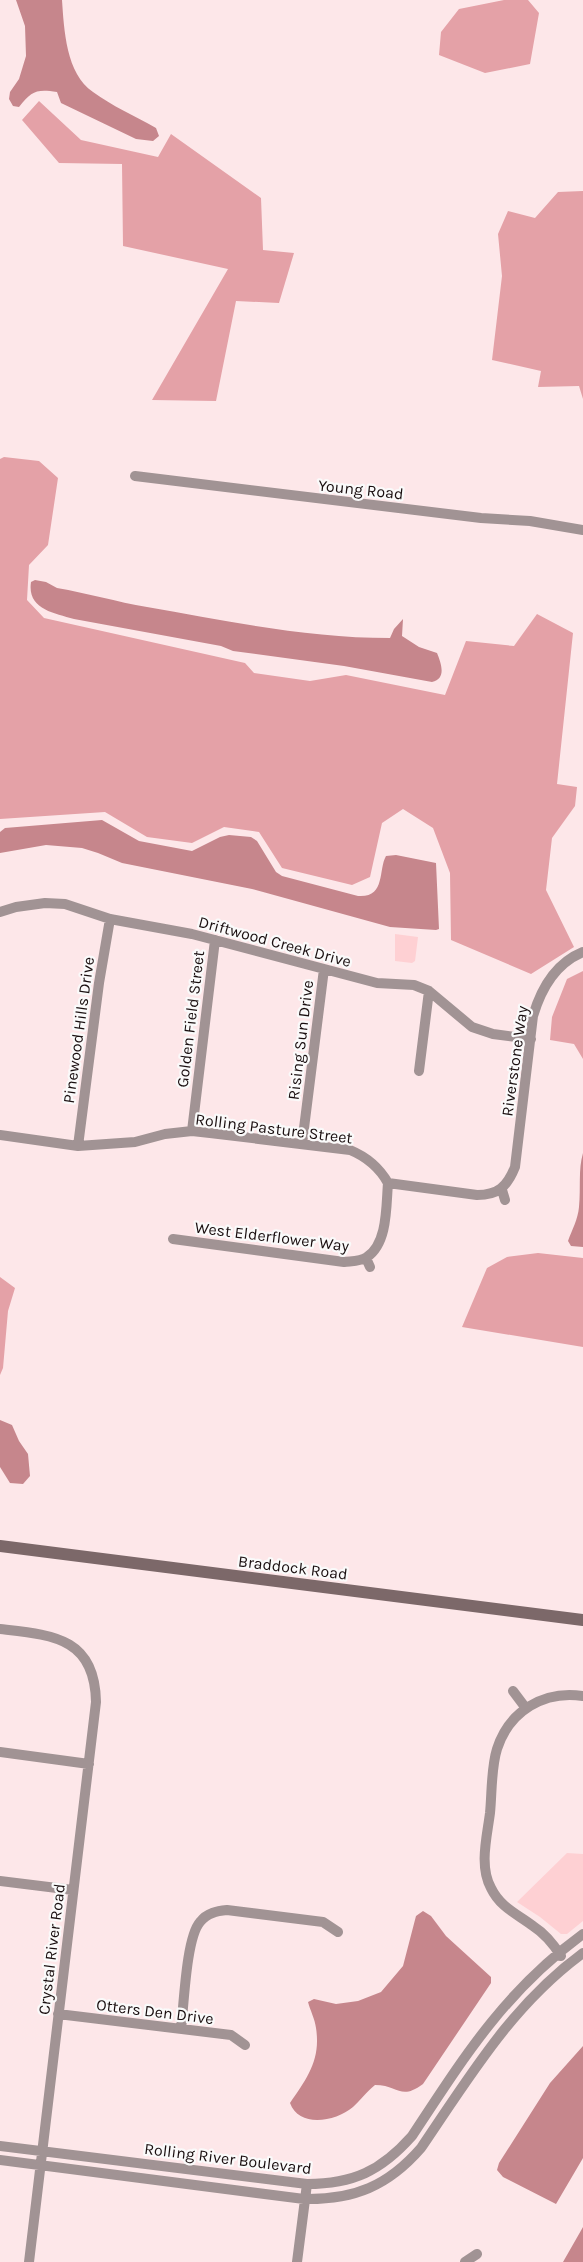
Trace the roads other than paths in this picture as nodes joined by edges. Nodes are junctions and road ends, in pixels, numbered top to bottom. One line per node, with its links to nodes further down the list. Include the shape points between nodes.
1 (135, 476): 2 (street, Young Road, via 487,519 530,521)
2 (583, 530)
3 (0, 912): 4 (street, Driftwood Creek Drive, via 45,903 64,904)
4 (110, 918): 5 (street, Driftwood Creek Drive); 14 (street, Pinewood Hills Drive)
5 (215, 940): 7 (street, Driftwood Creek Drive); 11 (street, Golden Field Street)
6 (583, 952): 9 (street, Riverstone Way, via 555,972 539,997)
7 (324, 968): 8 (street, Driftwood Creek Drive, via 377,983 414,985); 13 (street, Rising Sun Drive)
8 (429, 991): 9 (street, Driftwood Creek Drive, via 472,1027 493,1034); 10 (street)
9 (531, 1039): 15 (street, Riverstone Way, via 515,1167 503,1195 477,1195)
10 (419, 1071)
11 (192, 1131): 13 (street, Rolling Pasture Street); 14 (street, Rolling Pasture Street, via 135,1142)
12 (0, 1136): 14 (street, Rolling Pasture Street)
13 (302, 1144): 15 (street, Rolling Pasture Street, via 350,1150 365,1156 383,1173)
14 (78, 1146)
15 (388, 1183): 16 (street, West Elderflower Way, via 382,1236 368,1262 344,1262)
16 (173, 1240)
17 (0, 1546): 18 (street, Braddock Road)
18 (583, 1620)
19 (0, 1629): 24 (street, Crystal River Road, via 46,1634 60,1639 72,1646 89,1665 96,1686)
20 (513, 1691): 22 (street)
21 (583, 1696): 22 (street, via 557,1695)
22 (525, 1707): 29 (street, via 505,1730 497,1750 485,1865 496,1898 535,1927)
23 (0, 1752): 24 (street)
24 (89, 1764): 26 (street, Crystal River Road)
25 (0, 1881): 26 (street)
26 (73, 1890): 32 (street, Crystal River Road)
27 (338, 1932): 33 (street, via 323,1922 228,1910 208,1915 200,1922 192,1940)
28 (583, 1934): 29 (street, Rolling River Boulevard)
29 (558, 1952): 31 (street); 39 (street, Rolling River Boulevard, via 497,2013 400,2150 363,2175 344,2181)
30 (583, 1953): 31 (street, Rolling River Boulevard)
31 (567, 1965): 40 (street, Rolling River Boulevard, via 531,1997 491,2044 408,2163 388,2178 352,2195)
32 (58, 2014): 33 (street, Otters Den Drive); 36 (street, Crystal River Road)
33 (181, 2029): 34 (street, Otters Den Drive, via 230,2035)
34 (244, 2046)
35 (0, 2146): 36 (street, Rolling River Boulevard)
36 (42, 2151): 38 (street, Crystal River Road); 39 (street, Rolling River Boulevard)
37 (0, 2160): 38 (street, Rolling River Boulevard)
38 (40, 2165): 40 (street, Rolling River Boulevard); 42 (street, Crystal River Road)
39 (306, 2184): 40 (street)
40 (304, 2198): 43 (street)
41 (477, 2254): 44 (street)
42 (29, 2262)
43 (297, 2262)
44 (465, 2262)

